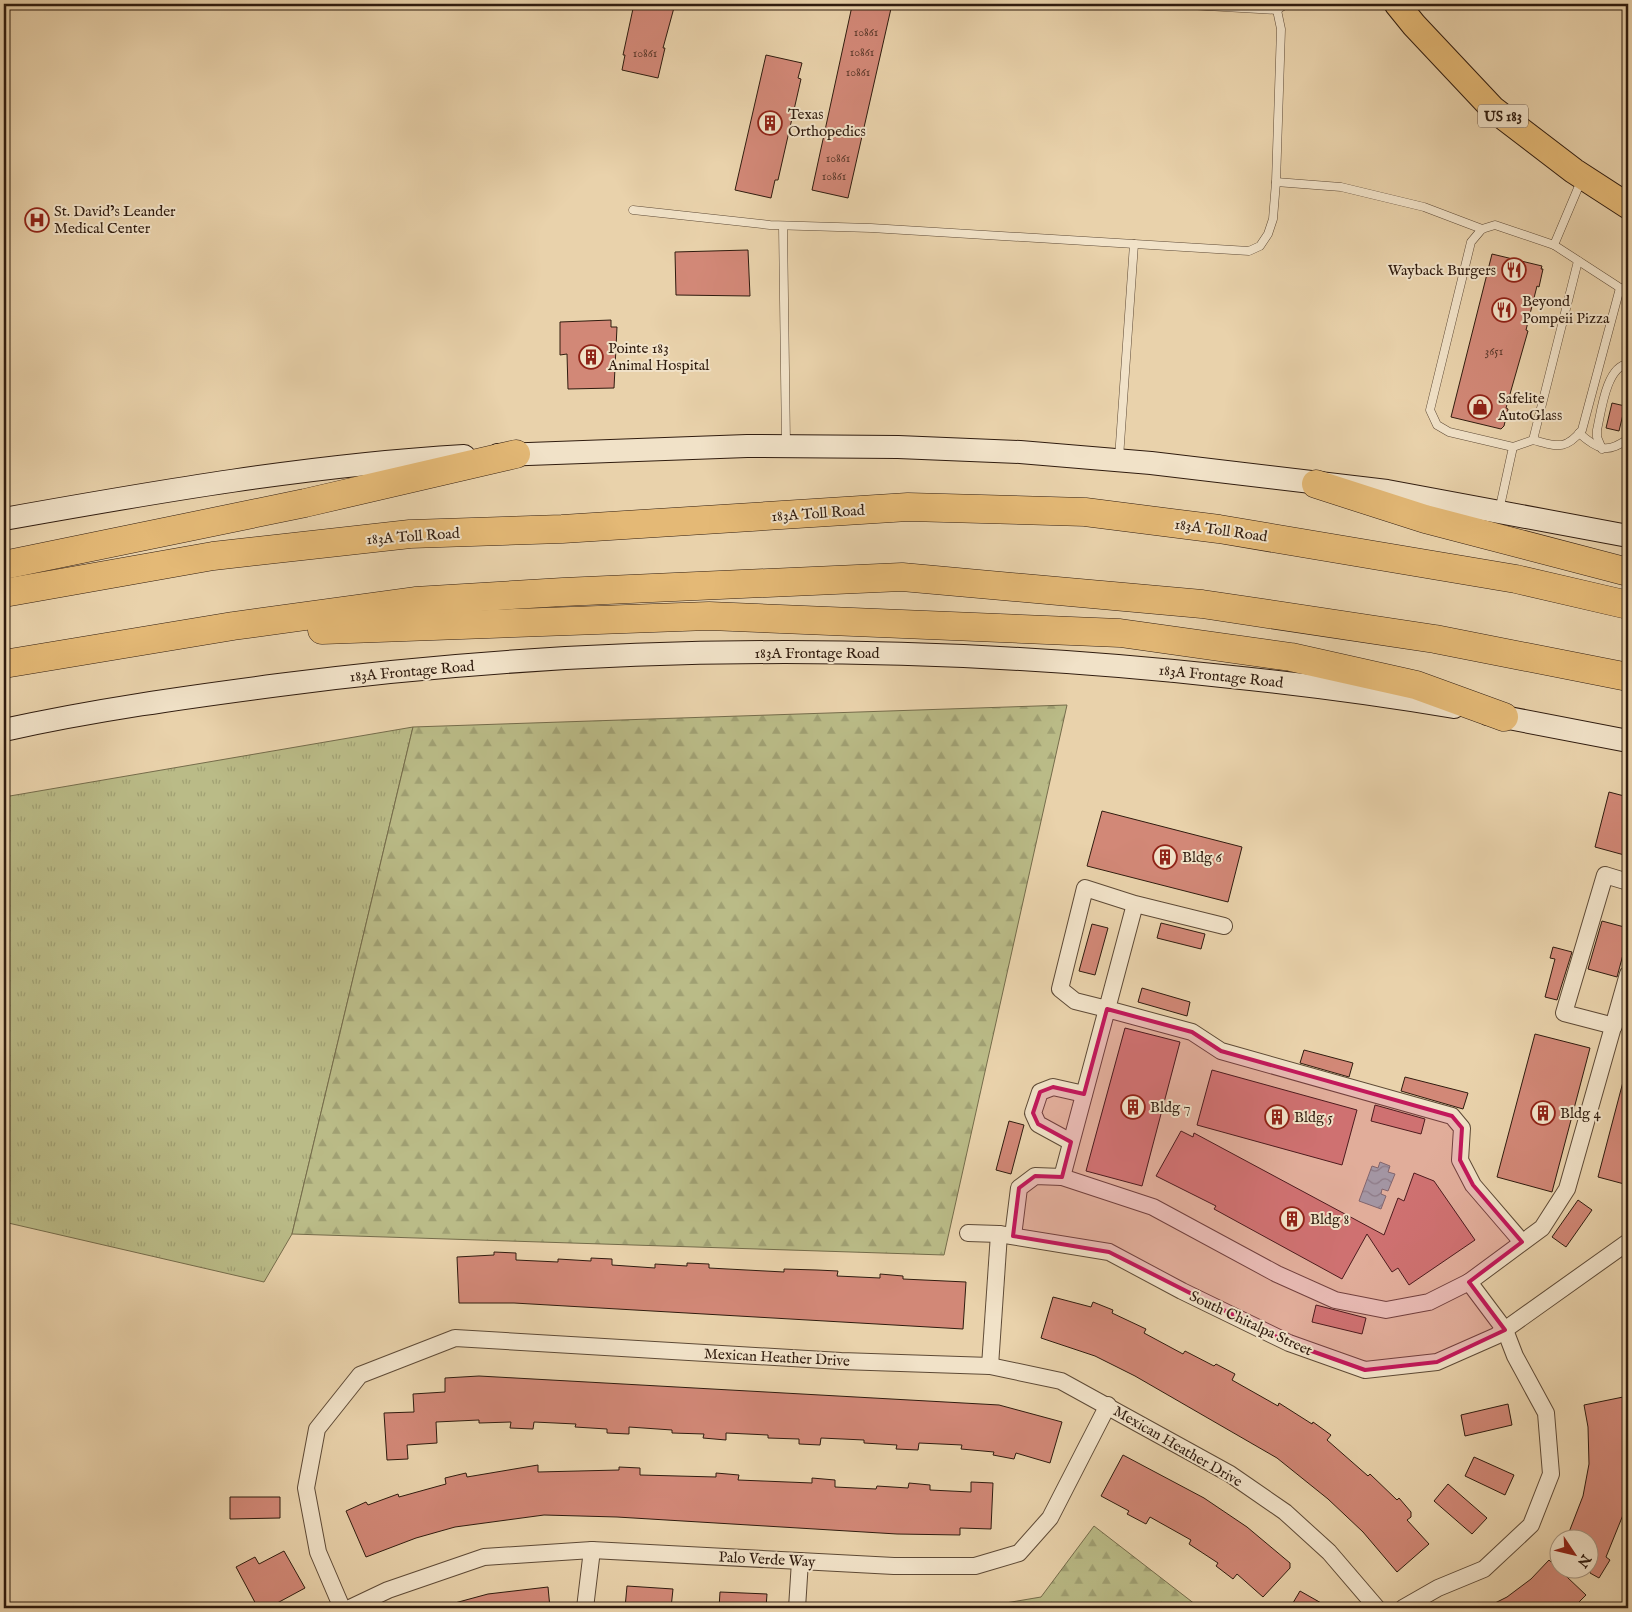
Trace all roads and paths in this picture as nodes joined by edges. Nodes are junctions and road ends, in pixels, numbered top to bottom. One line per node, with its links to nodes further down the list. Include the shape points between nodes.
1 (1171, 4): 4 (lane)
2 (1286, 4): 4 (lane)
3 (1397, 4): 5 (main road, US 183, via 1493,109)
4 (1277, 10): 6 (lane, via 1281,30)
5 (1583, 176): 7 (main road, US 183); 12 (lane)
6 (1276, 182): 10 (lane, via 1350,189 1424,207); 11 (lane, via 1273,219 1268,234 1260,246 1249,251)
7 (1628, 206)
8 (633, 210): 9 (lane)
9 (783, 226): 11 (lane, via 871,228); 20 (lane)
10 (1482, 229): 12 (lane, via 1495,225); 21 (lane, via 1472,242 1430,410 1437,425 1449,432)
11 (1134, 244): 24 (lane)
12 (1554, 245): 13 (lane)
13 (1578, 261): 14 (lane); 19 (lane)
14 (1620, 288): 15 (lane); 17 (lane)
15 (1628, 293)
16 (1628, 364): 22 (lane, via 1619,367 1608,384 1596,437)
17 (1579, 433): 19 (lane, via 1573,441 1561,447); 22 (lane)
18 (1628, 439): 22 (lane, via 1610,449)
19 (1533, 440): 21 (lane)
20 (786, 446): 23 (main road); 24 (main road, via 1020,452)
21 (1513, 446): 26 (lane)
22 (1602, 449)
23 (516, 454): 27 (main road, via 336,468 105,500); 29 (highway, via 305,503)
24 (1119, 460): 25 (main road)
25 (1316, 484): 26 (main road, via 1387,491); 30 (highway, via 1426,519)
26 (1499, 511): 28 (main road)
27 (4, 519)
28 (1628, 536)
29 (4, 565)
30 (1628, 572)
31 (4, 594): 32 (highway, 183A Toll Road, via 213,556 410,534 572,529 908,507 1085,512 1219,529 1516,579)
32 (1628, 605)
33 (160, 638): 34 (highway); 35 (highway, via 416,601 902,577 1202,604 1435,639); 36 (highway, via 709,616 1120,633 1291,657 1416,685)
34 (4, 664)
35 (1628, 677)
36 (1504, 717): 37 (main road, 183A Frontage Road, via 1301,684 1154,668 1002,657 847,652 706,653 590,657 330,678 182,698); 38 (main road, 183A Frontage Road)
37 (4, 730)
38 (1628, 741)
39 (1628, 882): 44 (street, via 1606,876 1564,1013)
40 (1134, 904): 41 (street); 43 (street); 43 (street, via 1086,888 1060,988 1075,1001)
41 (1224, 926)
42 (1628, 974): 44 (street)
43 (1107, 1009): 45 (street); 50 (street, via 1192,1032 1220,1051 1452,1116 1462,1128 1460,1160 1464,1168 1474,1185)
44 (1614, 1026): 50 (street, via 1567,1189 1542,1228)
45 (1084, 1094): 46 (street); 46 (street, via 1053,1087 1040,1092 1033,1113 1038,1124)
46 (1071, 1142): 47 (street)
47 (1062, 1177): 49 (street, via 1035,1176 1019,1188); 52 (street, via 1153,1207 1277,1274 1335,1300 1386,1310 1429,1302)
48 (968, 1233): 49 (street, South Chitalpa Street)
49 (1006, 1235): 53 (street, South Chitalpa Street, via 1108,1252 1289,1343 1365,1370 1437,1362); 54 (street)
50 (1522, 1242): 52 (street)
51 (1628, 1242): 53 (street, South Chitalpa Street)
52 (1469, 1282): 53 (street)
53 (1505, 1330): 58 (street, via 1515,1356 1546,1413 1551,1474 1531,1525 1484,1569)
54 (990, 1366): 55 (street, Mexican Heather Drive, via 1061,1381); 59 (street, Mexican Heather Drive, via 840,1361 455,1338 360,1375 317,1429 306,1488 318,1552)
55 (1108, 1405): 57 (street, Palo Verde Way, via 1050,1518 1019,1553 975,1566); 63 (street, Mexican Heather Drive, via 1230,1474 1284,1512 1329,1552)
56 (592, 1550): 57 (street, Palo Verde Way); 60 (street, Palo Verde Way, via 484,1557 388,1590); 61 (street)
57 (800, 1561): 62 (street)
58 (1422, 1603): 64 (street)
59 (342, 1608)
60 (350, 1608)
61 (585, 1608)
62 (796, 1608)
63 (1377, 1608)
64 (1403, 1608)

